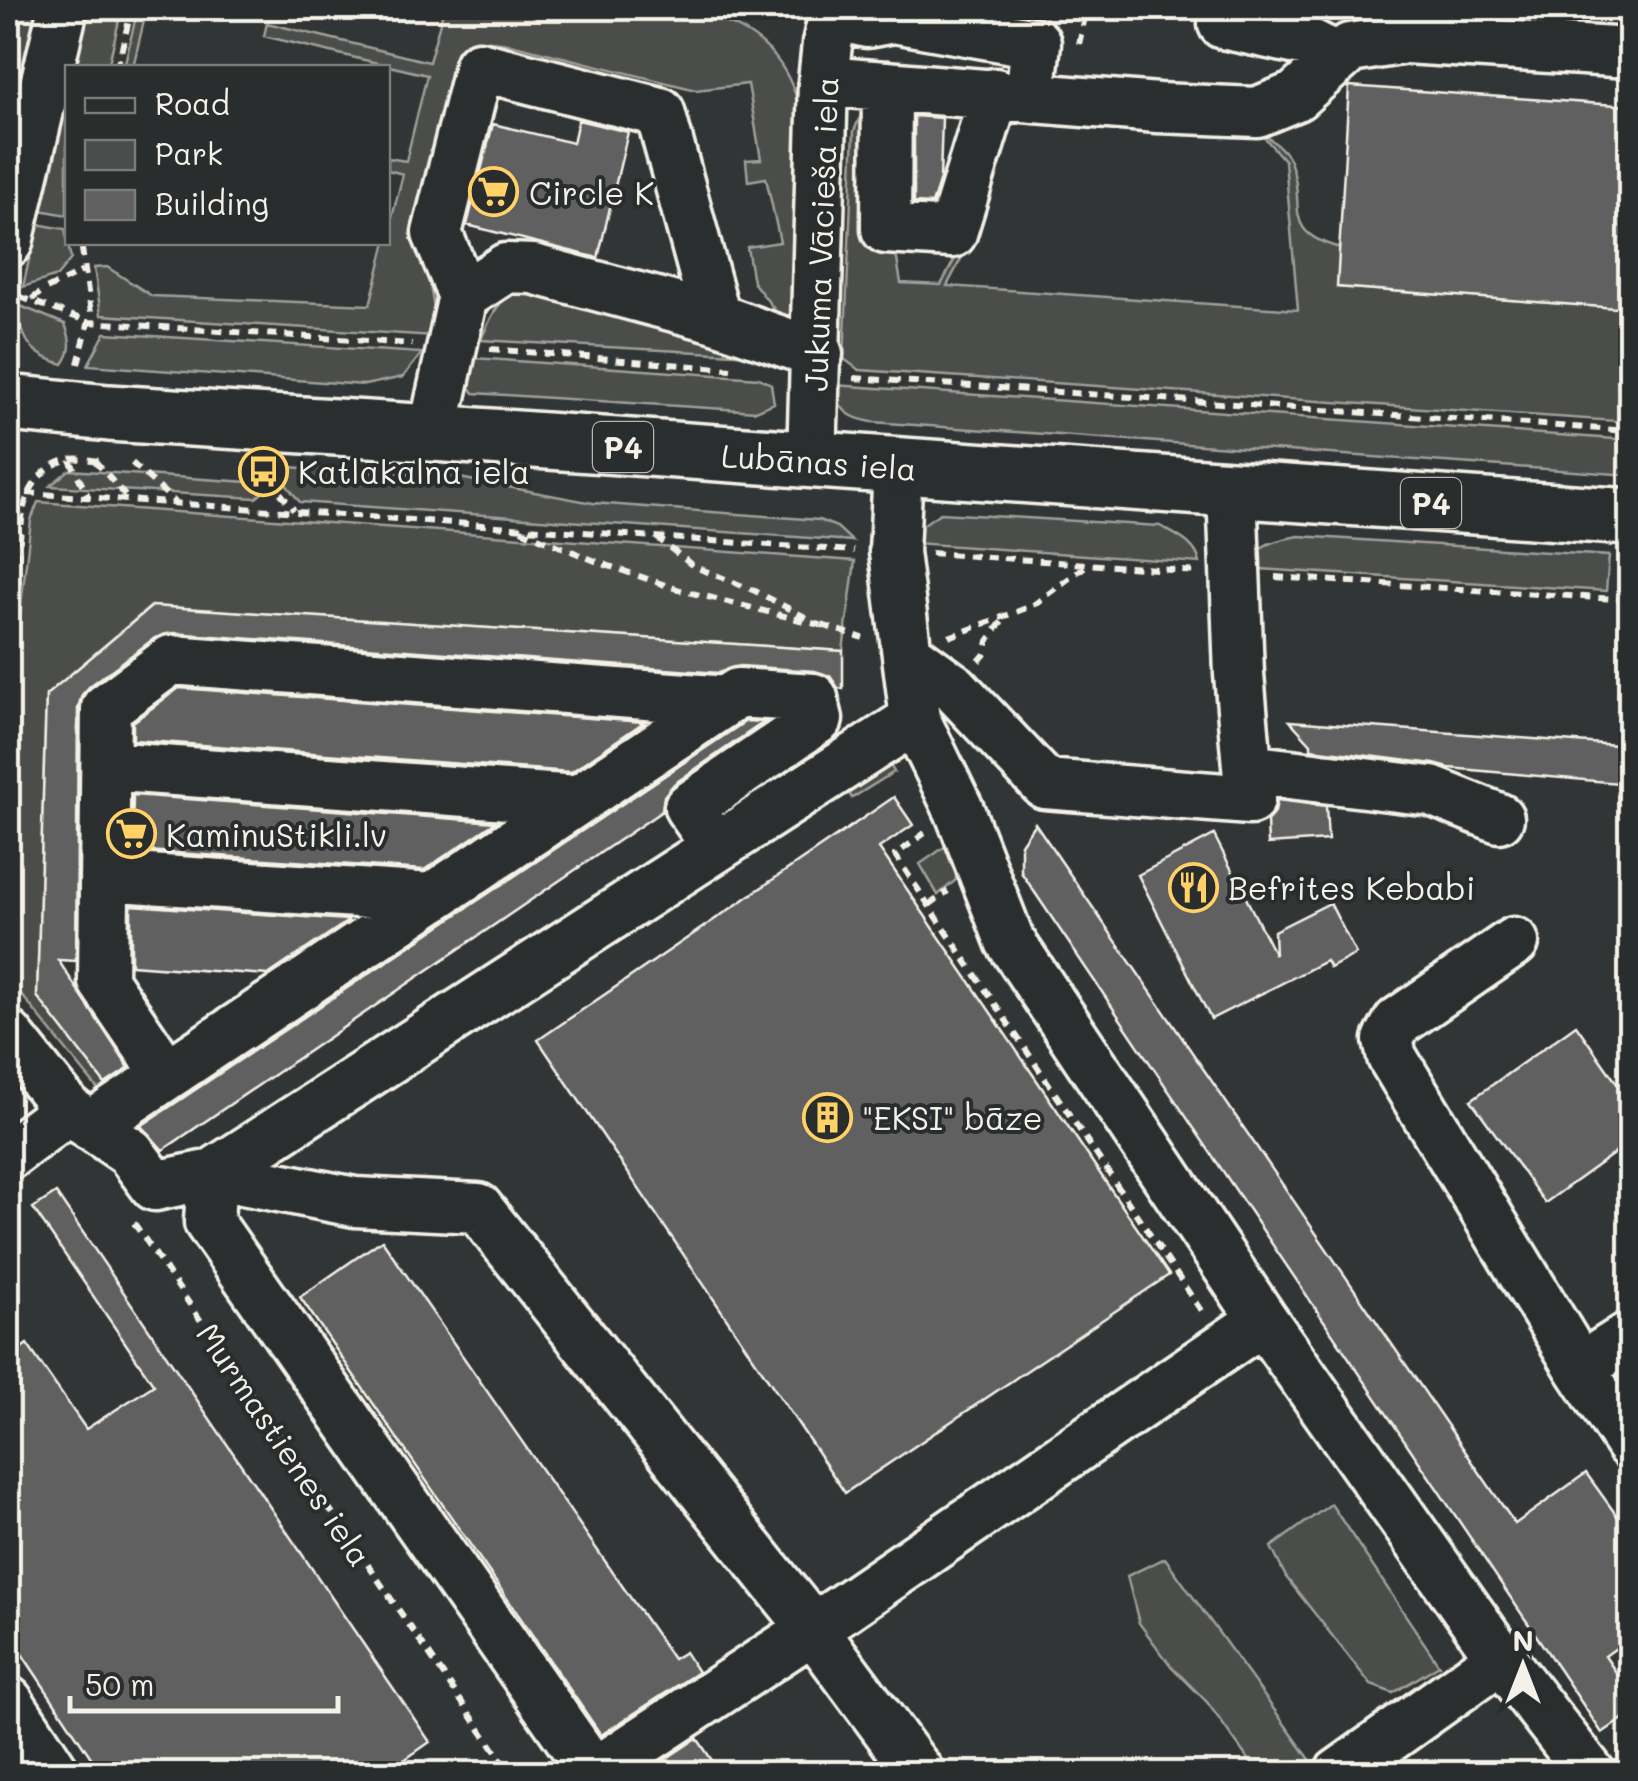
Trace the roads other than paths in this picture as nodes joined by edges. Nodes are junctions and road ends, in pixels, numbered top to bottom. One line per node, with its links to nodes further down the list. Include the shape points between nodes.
1 (63, 8): 9 (street)
2 (834, 11): 6 (street, Jukuma Vācieša iela); 8 (street, via 867,23 894,18 1036,43)
3 (1222, 24): 5 (street, via 1307,42)
4 (1630, 53): 5 (street, via 1406,39 1350,48)
5 (1338, 58): 8 (street, via 1296,96 1257,112)
6 (824, 82): 7 (street); 12 (street, Jukuma Vācieša iela)
7 (887, 86): 8 (street); 8 (street, via 886,229 952,234)
8 (1012, 95)
9 (8, 242)
10 (464, 296): 11 (street, via 506,268 533,269); 11 (street, via 437,233 479,66 660,112); 14 (street)
11 (716, 318): 12 (street)
12 (817, 365): 15 (street, Jukuma Vācieša iela)
13 (8, 403): 14 (main road, Lubānas iela / P4)
14 (433, 433): 15 (main road, Lubānas iela / P4)
15 (812, 461): 16 (main road, Lubānas iela / P4)
16 (898, 467): 17 (main road, Lubānas iela / P4); 19 (street)
17 (1232, 489): 18 (main road, Lubānas iela / P4); 23 (street)
18 (1630, 517)
19 (890, 648): 21 (street); 23 (street, via 955,689 1045,784 1250,800)
20 (727, 700): 22 (street, via 171,660 106,708); 24 (street); 26 (street, via 738,693 813,698 818,719 689,808)
21 (914, 719): 26 (street); 35 (street, via 959,810 1010,941)
22 (106, 766): 24 (street); 27 (street)
23 (1248, 770): 25 (street, via 1431,792)
24 (577, 800): 28 (street)
25 (1499, 818)
26 (717, 846): 34 (street)
27 (104, 876): 28 (street); 31 (street, via 103,981)
28 (432, 898): 31 (street)
29 (1514, 942): 37 (street, via 1398,1022 1388,1040 1392,1057)
30 (8, 1035): 32 (street)
31 (168, 1074): 32 (street)
32 (80, 1118): 33 (street); 34 (street, via 130,1152 156,1186)
33 (8, 1156)
34 (212, 1174): 39 (street, via 355,1202 478,1208); 39 (street, via 209,1222 594,1773)
35 (1263, 1320): 39 (street); 40 (street)
36 (1630, 1336): 37 (street)
37 (1580, 1368): 38 (street)
38 (1630, 1444)
39 (813, 1629): 43 (street)
40 (1501, 1658): 44 (street); 45 (street)
41 (8, 1700): 42 (street)
42 (56, 1774)
43 (920, 1774)
44 (1338, 1774)
45 (1591, 1774)

